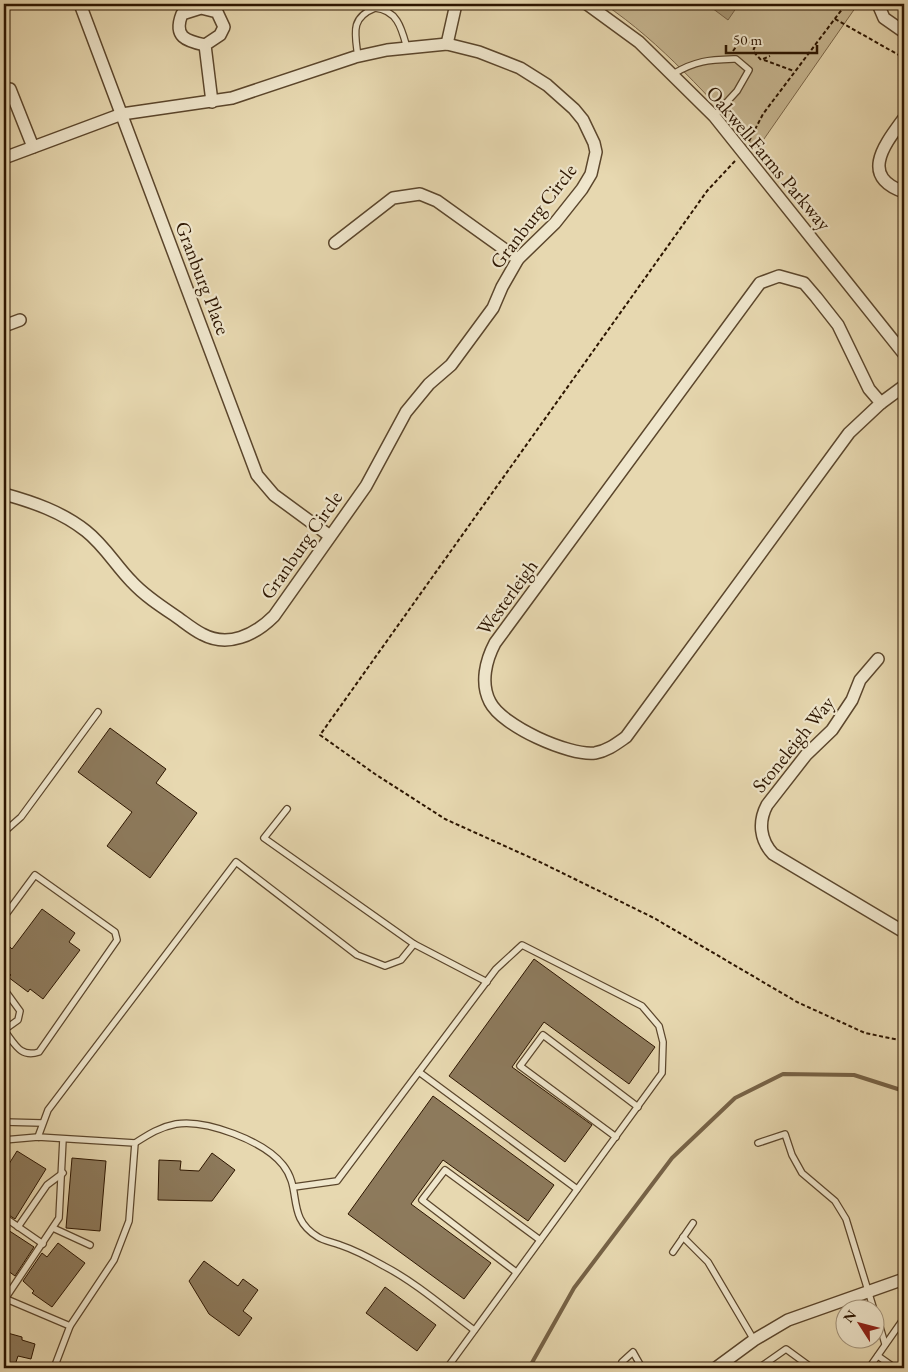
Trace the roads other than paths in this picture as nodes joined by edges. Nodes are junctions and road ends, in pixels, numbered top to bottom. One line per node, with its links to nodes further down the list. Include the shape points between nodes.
1 (80, 4): 13 (street, Granburg Place)
2 (456, 4): 6 (street)
3 (588, 4): 10 (street, Oakwell Farms Parkway, via 640,42)
4 (878, 4): 5 (street, via 884,18)
5 (904, 32)
6 (447, 44): 8 (street, Granburg Circle); 20 (street, Granburg Circle, via 500,59 546,85 574,109 594,143 595,162 582,189)
7 (205, 45): 12 (street)
8 (407, 48): 9 (street, Granburg Circle); 9 (lane, via 400,23 392,15 375,8 358,19 355,30)
9 (358, 57): 12 (street, Granburg Circle)
10 (673, 74): 14 (street, Oakwell Farms Parkway); 14 (lane, via 692,62 713,59 736,59 749,70 737,91)
11 (10, 89): 16 (street)
12 (212, 102): 13 (street, Granburg Circle)
13 (122, 114): 16 (street, Granburg Circle); 27 (street, Granburg Place, via 257,475 274,495)
14 (714, 116): 23 (street, Oakwell Farms Parkway)
15 (904, 118): 18 (street, via 880,151 878,162 880,174 886,182)
16 (33, 147): 17 (street, Granburg Circle)
17 (4, 158)
18 (904, 192)
19 (335, 243): 20 (street, via 393,198 420,194 437,200)
20 (518, 259): 27 (street, Granburg Circle, via 493,308 451,364 406,412 376,471)
21 (20, 320): 22 (street)
22 (4, 326)
23 (904, 354)
24 (904, 386): 25 (street, Westerleigh)
25 (881, 403): 25 (street, Westerleigh, via 849,433 626,737 610,749 597,753 573,752 518,727 490,702 485,685 486,667 495,642 760,284 779,276 804,284 838,325 869,389)
26 (4, 494): 27 (street, Granburg Circle, via 39,505 71,521 100,543 144,594 202,635 220,640 244,637 260,629 274,616)
27 (330, 536)
28 (878, 660): 33 (street, Stoneleigh Way, via 860,680 852,700 832,730 806,755 767,805 761,831 773,854)
29 (98, 712): 31 (lane, via 21,817)
30 (287, 809): 34 (lane, via 264,838)
31 (4, 832)
32 (4, 917): 37 (lane, via 35,875 115,932 117,940 39,1052 24,1053)
33 (904, 932)
34 (414, 944): 35 (lane); 41 (lane, via 401,960 385,966 357,955 236,862 48,1110)
35 (487, 982): 38 (lane); 39 (lane, via 522,945 642,1006 659,1026 663,1042 662,1074)
36 (4, 989): 37 (lane, via 20,1010 18,1020)
37 (4, 1030)
38 (419, 1072): 49 (lane, via 337,1181); 50 (lane)
39 (638, 1107): 43 (lane); 43 (lane, via 543,1035 520,1066)
40 (4, 1122): 41 (lane); 44 (lane)
41 (42, 1123): 42 (lane)
42 (38, 1137): 44 (lane); 45 (lane)
43 (616, 1137): 50 (lane)
44 (5, 1139)
45 (63, 1139): 46 (lane); 48 (lane)
46 (135, 1143): 49 (lane, via 160,1128 176,1124 227,1130 258,1144 283,1165); 66 (lane, via 129,1221 114,1260)
47 (758, 1143): 62 (lane, via 785,1134 802,1174 835,1201 846,1219)
48 (63, 1173): 53 (lane, via 47,1185); 54 (lane, via 59,1218)
49 (294, 1187): 67 (lane, via 296,1213 319,1238 386,1266)
50 (577, 1189): 56 (lane)
51 (4, 1217): 53 (lane)
52 (693, 1223): 55 (lane)
53 (18, 1227): 57 (lane)
54 (53, 1228): 57 (lane); 58 (lane)
55 (682, 1238): 59 (lane); 68 (lane, via 708,1262)
56 (540, 1240): 60 (lane); 60 (lane, via 444,1170 422,1200)
57 (43, 1244): 63 (lane)
58 (90, 1245)
59 (673, 1252)
60 (516, 1272): 67 (lane)
61 (904, 1279): 62 (street)
62 (869, 1292): 64 (lane); 68 (street, via 811,1310)
63 (5, 1298): 66 (lane)
64 (871, 1300)
65 (904, 1318): 69 (lane)
66 (70, 1326): 73 (lane)
67 (474, 1330): 74 (lane)
68 (754, 1340): 76 (street)
69 (886, 1343)
70 (882, 1350): 71 (lane)
71 (878, 1356): 79 (lane); 80 (lane)
72 (622, 1362): 75 (lane, via 633,1352)
73 (54, 1368)
74 (447, 1368)
75 (642, 1368)
76 (716, 1368)
77 (759, 1368): 78 (lane, via 786,1350)
78 (812, 1368)
79 (869, 1368)
80 (895, 1368)

